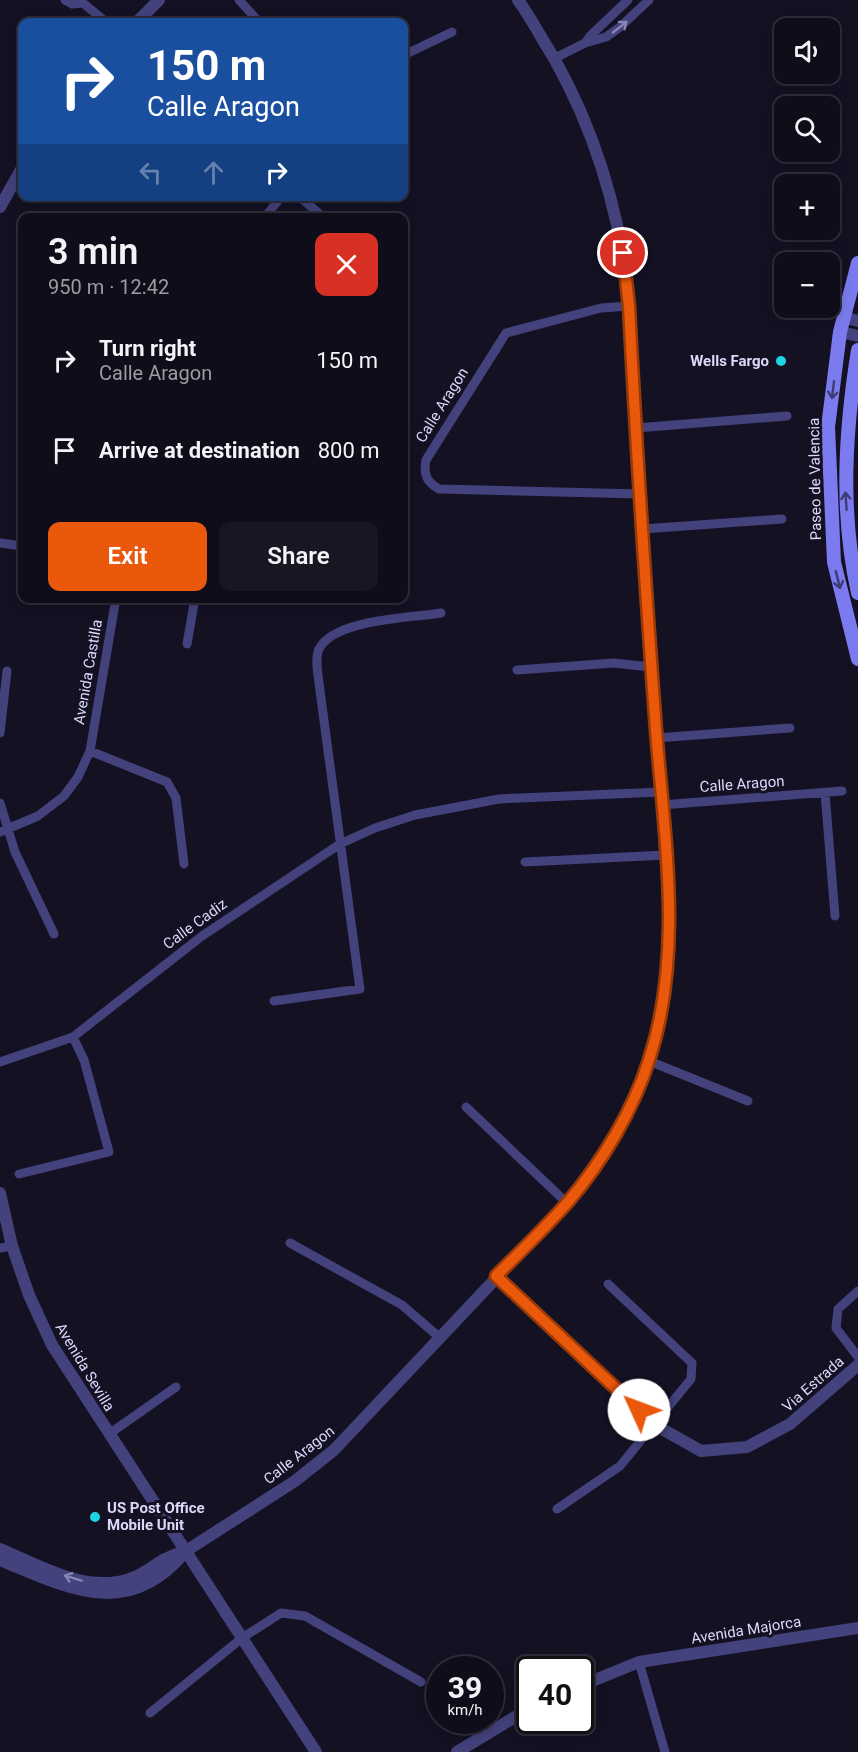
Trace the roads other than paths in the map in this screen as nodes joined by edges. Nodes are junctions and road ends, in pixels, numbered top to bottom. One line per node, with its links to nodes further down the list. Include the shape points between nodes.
1 (65, 0): 7 (street, via 72,4)
2 (159, 0): 9 (street)
3 (239, 0): 10 (street)
4 (518, 0): 14 (street, Calle Aragon)
5 (628, 0): 12 (street)
6 (649, 0): 12 (street, one-way to 6, via 606,37)
7 (83, 1): 8 (street)
8 (102, 18)
9 (141, 18)
10 (255, 18)
11 (453, 32): 13 (street)
12 (585, 43): 14 (street)
13 (408, 54)
14 (555, 58): 22 (street, Calle Aragon, via 602,164 618,227)
15 (18, 175): 18 (street)
16 (278, 201): 19 (street)
17 (305, 201): 20 (street)
18 (0, 207)
19 (268, 213)
20 (318, 213)
21 (858, 262): 23 (main road, Paseo de Valencia)
22 (629, 306): 29 (street, Calle Aragon); 30 (street, Calle Aragon, via 601,308 506,333 426,460 424,471 429,483 439,489)
23 (843, 317): 24 (street); 25 (main road, Paseo de Valencia)
24 (858, 321)
25 (840, 332): 26 (street); 38 (main road, Paseo de Valencia, one-way to 38, via 828,426 834,561)
26 (858, 336)
27 (858, 351): 35 (main road, Paseo de Valencia, one-way to 27, via 850,559 845,485 850,402)
28 (787, 416): 29 (street)
29 (636, 428): 30 (street, Calle Aragon)
30 (641, 494): 32 (street, Calle Aragon)
31 (782, 519): 32 (street)
32 (643, 530): 43 (street, Calle Aragon)
33 (0, 543): 34 (street)
34 (18, 545)
35 (858, 593)
36 (115, 603): 49 (street, Avenida Castilla)
37 (194, 603): 41 (street)
38 (852, 609): 40 (main road, Paseo de Valencia)
39 (441, 613): 56 (street, via 350,626 329,636 318,651)
40 (854, 626): 42 (main road, Paseo de Valencia)
41 (187, 645)
42 (858, 659)
43 (651, 668): 44 (street, via 614,663); 48 (street, Calle Aragon)
44 (517, 670)
45 (7, 672): 47 (street)
46 (790, 728): 48 (street)
47 (0, 734)
48 (656, 738): 51 (street, Calle Aragon)
49 (90, 751): 55 (street, Avenida Castilla, via 64,795 38,816); 59 (street, via 167,782 176,798)
50 (842, 791): 52 (street, Calle Aragon)
51 (661, 792): 54 (street, Calle Aragon); 56 (street, Calle Cadiz, via 499,799 458,805 395,821)
52 (825, 793): 54 (street, Calle Aragon); 60 (street)
53 (0, 803): 55 (street)
54 (662, 805): 57 (street, Calle Aragon)
55 (4, 831): 61 (street)
56 (340, 844): 62 (street, via 360,989); 63 (street, Calle Cadiz, via 202,936)
57 (665, 855): 58 (street); 64 (street, Calle Aragon, via 670,925 666,986)
58 (525, 862)
59 (184, 864)
60 (835, 916)
61 (54, 934)
62 (274, 1001)
63 (73, 1037): 65 (street, Calle Cadiz); 68 (street, via 84,1060 109,1152)
64 (649, 1061): 66 (street); 70 (street, Calle Aragon, via 634,1100 613,1137)
65 (0, 1062)
66 (748, 1101)
67 (466, 1107): 70 (street)
68 (19, 1174)
69 (0, 1193): 72 (street, Avenida Sevilla)
70 (567, 1203): 73 (street, Calle Aragon)
71 (290, 1243): 76 (street, via 402,1305)
72 (6, 1247): 81 (street, Avenida Sevilla, via 52,1345)
73 (496, 1276): 76 (street, Calle Aragon); 80 (street, Via Estrada)
74 (608, 1284): 80 (street, via 692,1363 691,1378)
75 (858, 1291): 77 (street, Via Estrada, via 838,1309 836,1328)
76 (439, 1337): 84 (street, Calle Aragon, via 334,1449 295,1480)
77 (858, 1357)
78 (858, 1365): 80 (street, Via Estrada, via 789,1424 747,1447 701,1451)
79 (176, 1387): 81 (street, Avenida Sevilla)
80 (656, 1425): 82 (street, via 620,1466)
81 (109, 1434): 84 (street, Avenida Sevilla)
82 (557, 1509)
83 (0, 1549): 84 (street, Calle Aragon, one-way to 83, via 134,1577 100,1584 68,1577)
84 (186, 1551): 85 (street, Calle Aragon, via 173,1567 149,1582 111,1593 64,1587); 87 (street, Avenida Sevilla)
85 (0, 1560)
86 (858, 1628): 88 (street, Avenida Majorca)
87 (242, 1638): 90 (street, via 281,1613 305,1616); 91 (street); 93 (street, Avenida Sevilla)
88 (639, 1662): 89 (street, Avenida Majorca); 95 (street)
89 (594, 1680)
90 (421, 1682)
91 (150, 1713)
92 (516, 1716): 94 (street)
93 (316, 1752)
94 (457, 1752)
95 (665, 1752)

